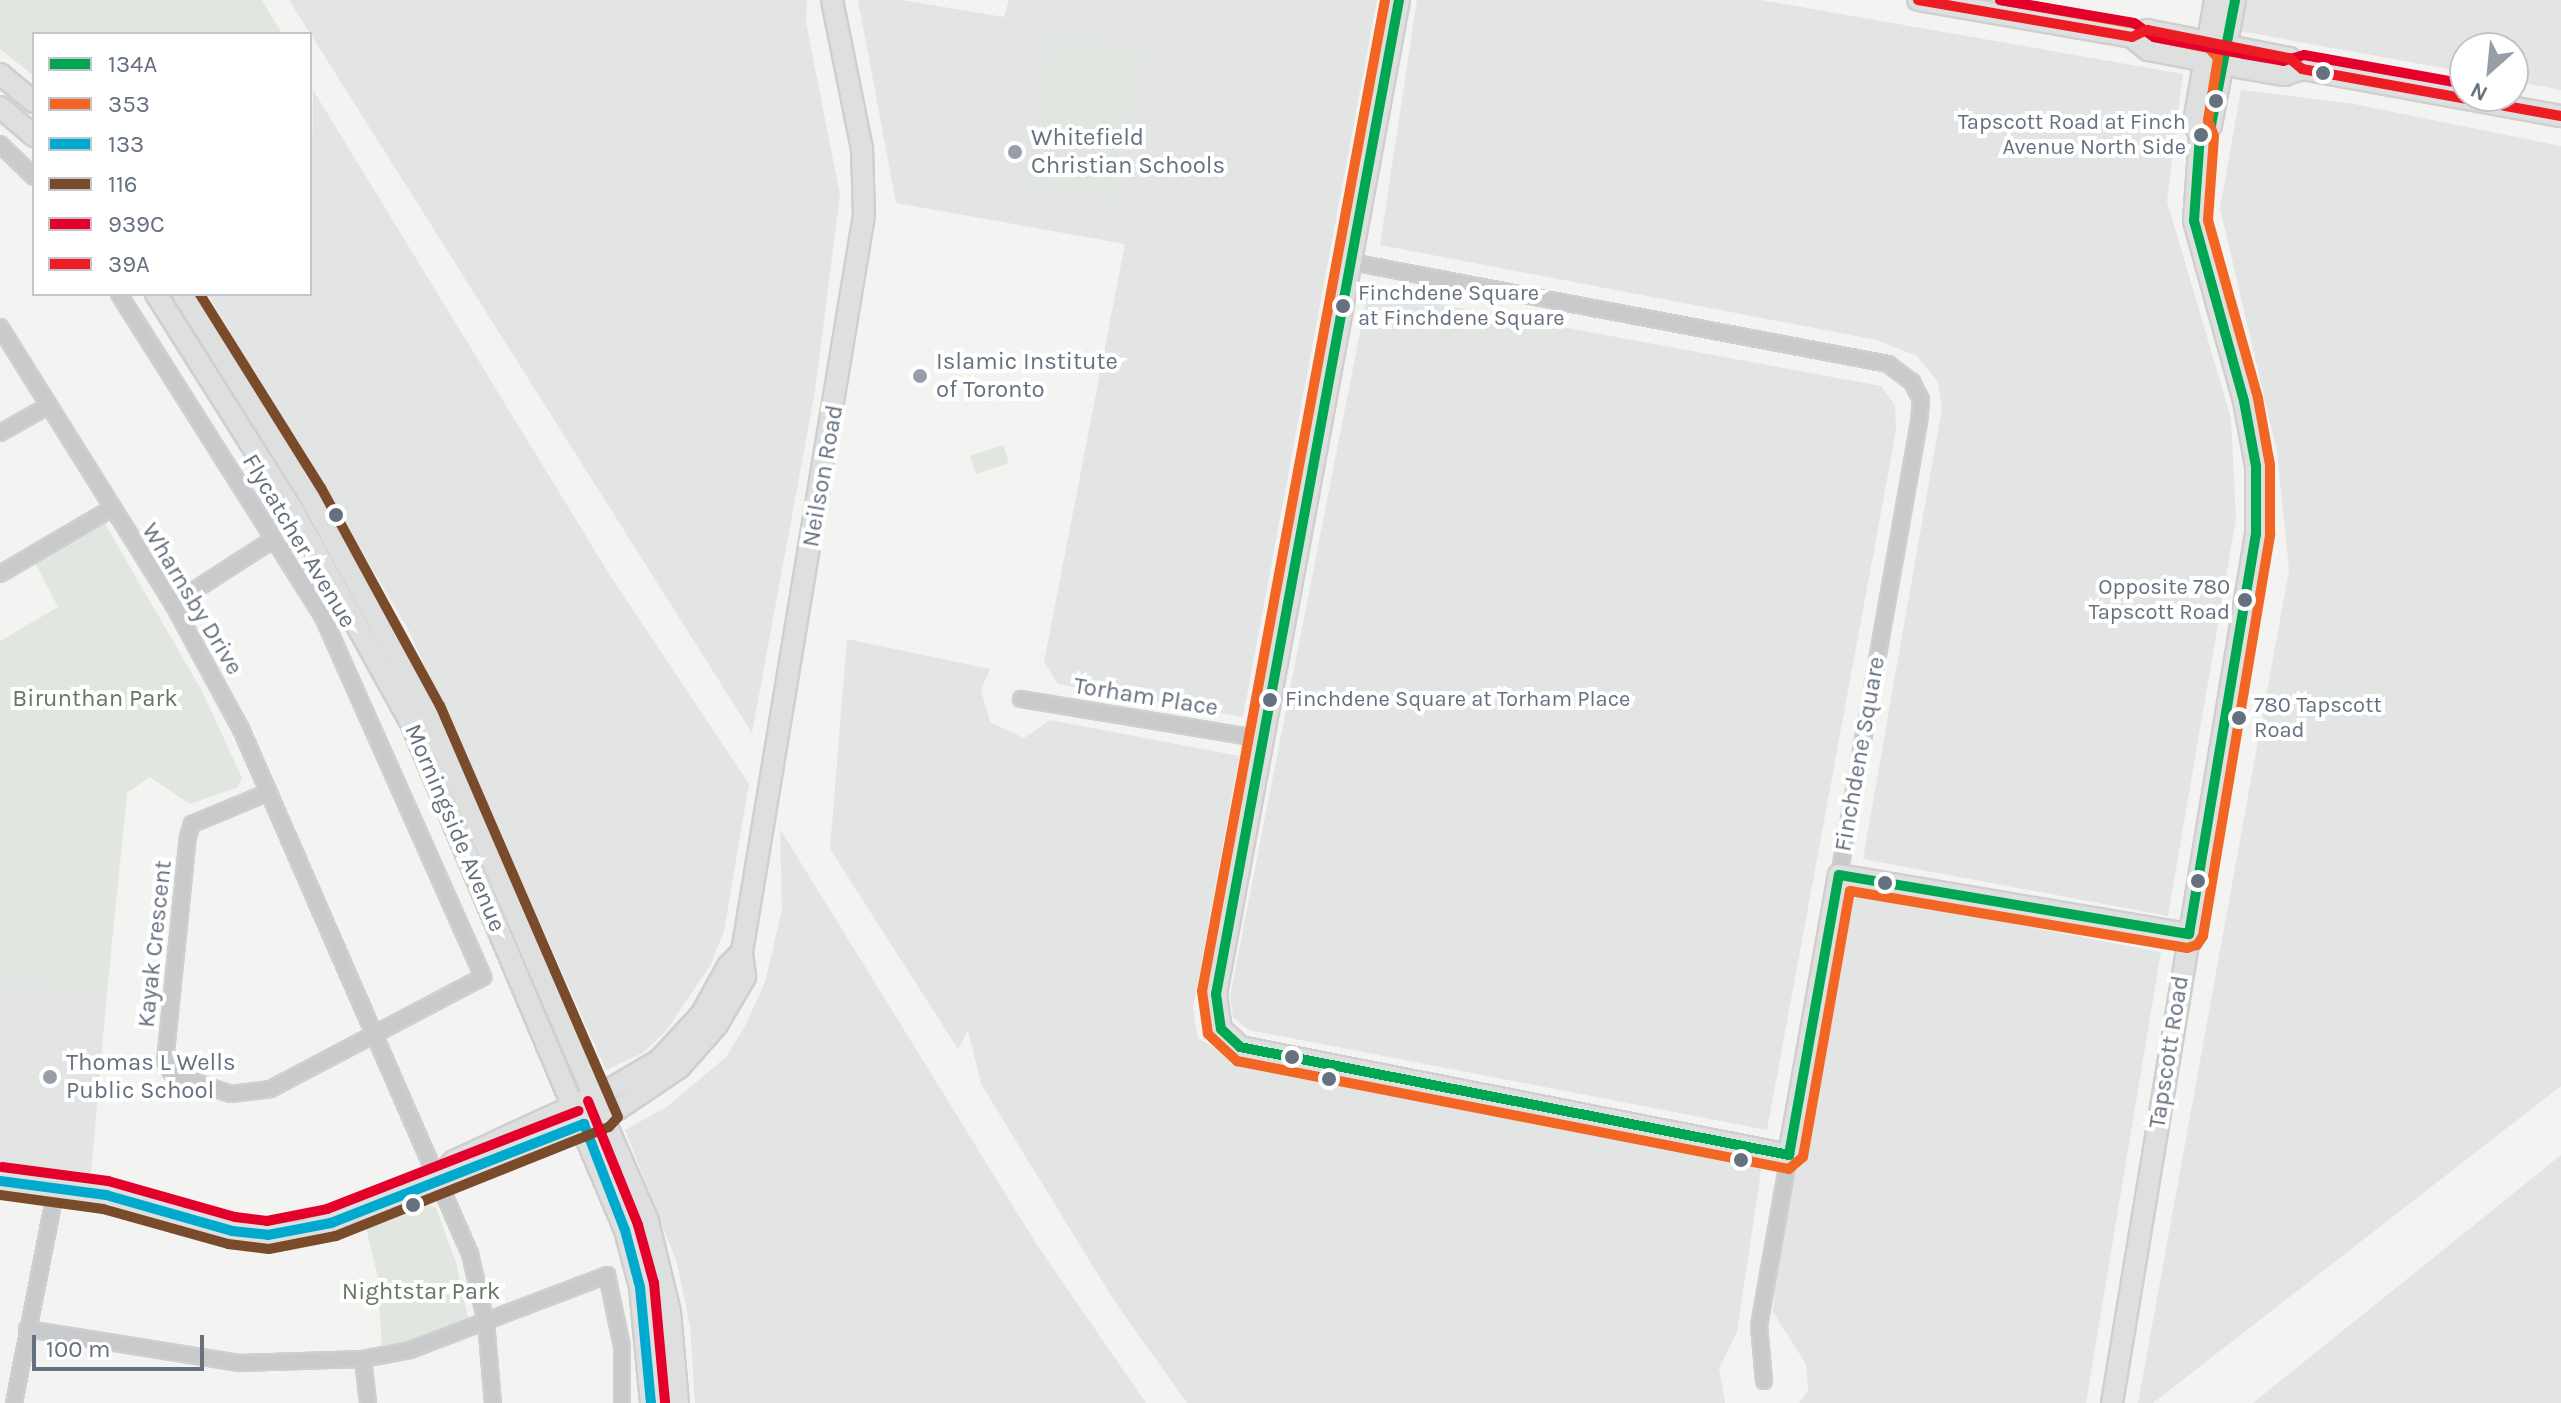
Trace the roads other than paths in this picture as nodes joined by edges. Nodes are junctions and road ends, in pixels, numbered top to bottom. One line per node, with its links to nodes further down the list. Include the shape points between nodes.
1 (832, 0): 32 (street, Neilson Road, via 862,149 864,215 742,952 728,966 701,1015 659,1060)
2 (1399, 0): 14 (street)
3 (1918, 0): 6 (street, via 2132,37 2148,50)
4 (2215, 0): 6 (street, Tapscott Road)
5 (2235, 0): 6 (street, Tapscott Road)
6 (2216, 53): 10 (street, via 2284,75 2302,69); 30 (street, Tapscott Road, via 2211,125 2200,136 2194,221 2248,423 2256,466 2256,534)
7 (0, 74): 8 (street)
8 (32, 100)
9 (0, 107): 11 (street)
10 (2561, 116)
11 (32, 134)
12 (0, 144): 13 (street)
13 (32, 175)
14 (1351, 262): 26 (street); 28 (street, Finchdene Square, via 1888,364 1912,382 1921,400 1919,422)
15 (120, 296): 22 (street, Flycatcher Avenue)
16 (157, 296): 29 (street, Morningside Avenue, via 294,512 404,710)
17 (184, 296): 29 (street, Morningside Avenue, via 309,495 428,713)
18 (0, 327): 19 (street, Wharnsby Drive)
19 (48, 406): 20 (street); 21 (street, Wharnsby Drive)
20 (0, 433)
21 (111, 509): 23 (street); 24 (street, Wharnsby Drive)
22 (274, 539): 24 (street); 31 (street, Flycatcher Avenue, via 323,617 483,977)
23 (0, 574)
24 (173, 604): 27 (street, Wharnsby Drive, via 221,686)
25 (1021, 699): 26 (street, Torham Place)
26 (1263, 739): 34 (street, via 1214,1006 1221,1029 1240,1047)
27 (269, 792): 31 (street, Wharnsby Drive); 31 (street, Kayak Crescent, via 192,824 165,1062 172,1074 231,1094 271,1089)
28 (1839, 875): 30 (street); 34 (street, Finchdene Square)
29 (496, 896): 32 (street, Morningside Avenue); 33 (street, Morningside Avenue)
30 (2189, 934): 48 (street, Tapscott Road)
31 (375, 1033): 35 (street, Wharnsby Drive)
32 (600, 1105): 33 (street, Neilson Road); 47 (street, Morningside Avenue, via 648,1221 661,1268)
33 (579, 1115): 35 (street, Neilson Road, via 454,1161); 46 (street, Morningside Avenue, via 625,1230 640,1287)
34 (1789, 1155): 41 (street, via 1757,1341)
35 (439, 1177): 37 (street, Neilson Road, via 331,1223 268,1235); 38 (street, Wharnsby Drive, via 479,1283)
36 (0, 1181): 37 (street, Neilson Road)
37 (56, 1188): 39 (street)
38 (486, 1322): 40 (street, via 410,1350); 44 (street, Wharnsby Drive); 45 (street, via 607,1275 622,1347)
39 (27, 1329): 40 (street, via 240,1363); 42 (street)
40 (363, 1359): 43 (street)
41 (1764, 1381)
42 (14, 1403)
43 (368, 1403)
44 (493, 1403)
45 (622, 1403)
46 (651, 1403)
47 (678, 1403)
48 (2112, 1403)

